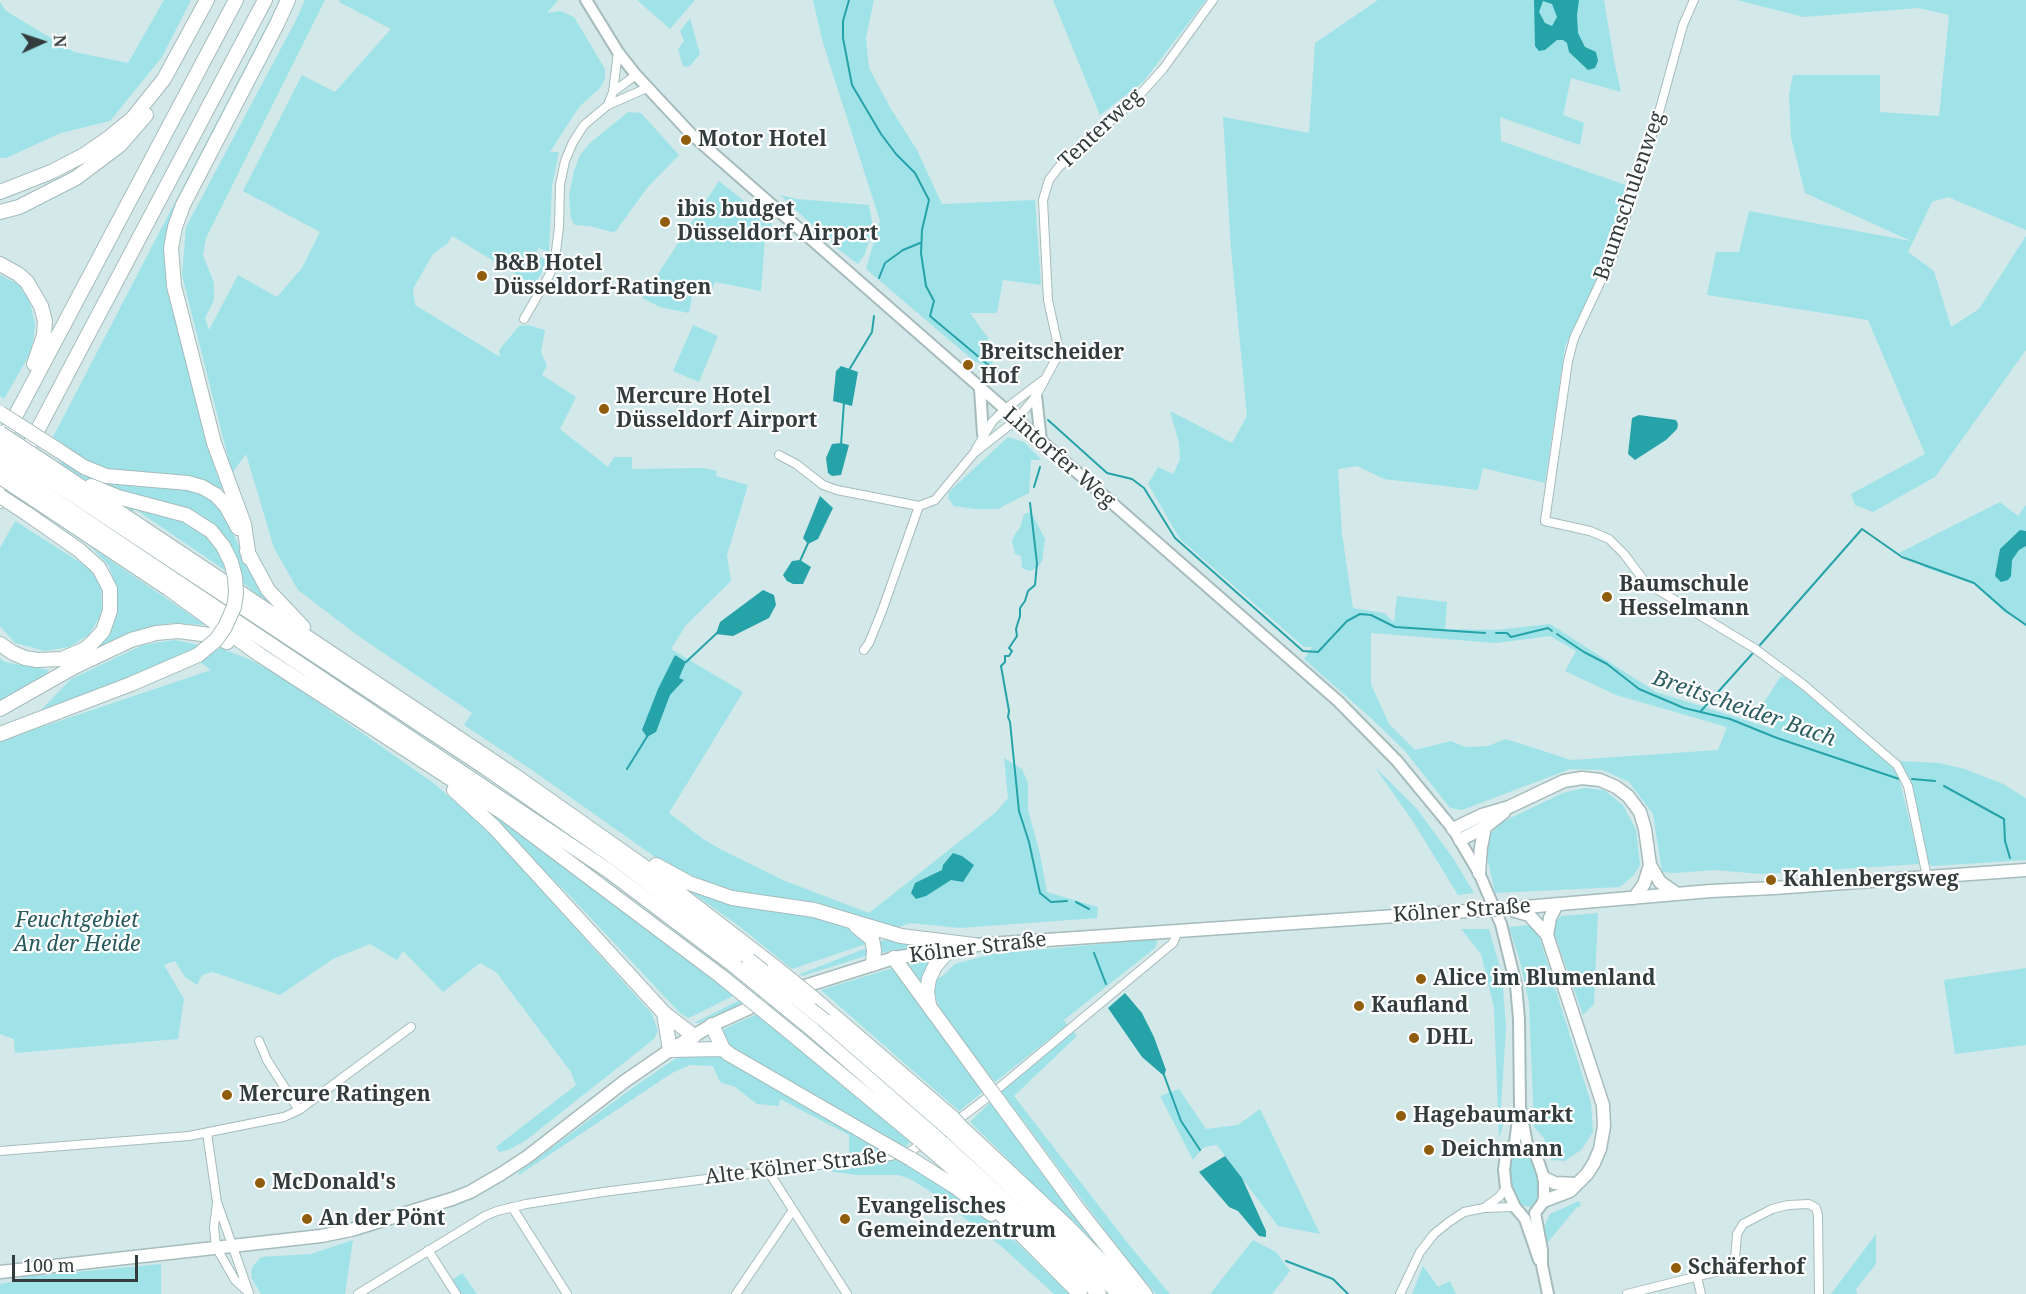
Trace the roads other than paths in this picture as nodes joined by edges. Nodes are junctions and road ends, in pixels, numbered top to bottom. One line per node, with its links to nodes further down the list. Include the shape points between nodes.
1 (207, 0): 9 (highway)
2 (236, 0): 20 (highway)
3 (265, 0): 35 (highway)
4 (288, 0): 37 (highway, via 183,205 171,248 174,286 214,443 244,524)
5 (586, 0): 8 (main road, Lintorfer Weg)
6 (1213, 0): 18 (street, Tenterweg, via 1163,69 1136,99 1058,168 1045,187 1048,300 1058,352)
7 (1694, 0): 55 (street, Baumschulenweg, via 1615,251 1574,338 1545,521 1609,539 1644,582 1754,648 1804,685 1897,765 1908,786)
8 (618, 52): 10 (main road, Lintorfer Weg); 12 (street)
9 (172, 66): 14 (highway, via 142,108 110,138 69,163); 15 (highway, via 160,96 120,145 69,182)
10 (636, 75): 11 (main road, Lintorfer Weg); 12 (street)
11 (647, 88): 13 (street); 19 (main road, Lintorfer Weg, via 691,134)
12 (613, 92): 13 (street)
13 (608, 105): 17 (street, via 584,125 565,161 555,259)
14 (0, 192)
15 (0, 212)
16 (0, 264): 20 (highway, via 27,282 44,314 44,334)
17 (524, 319)
18 (1044, 380): 21 (street, Tenterweg); 22 (street, Tenterweg)
19 (980, 389): 22 (main road, Lintorfer Weg); 26 (main road)
20 (25, 396): 28 (highway)
21 (1036, 396): 24 (street, Tenterweg); 27 (main road)
22 (1004, 410): 24 (main road, Lintorfer Weg); 26 (street)
23 (0, 413): 37 (highway, bridge, via 84,467 106,476 188,483 209,490 230,512)
24 (1016, 420): 27 (main road, Lintorfer Weg); 29 (street)
25 (0, 433): 33 (highway, bridge)
26 (983, 434): 29 (street)
27 (1041, 441): 49 (main road, Lintorfer Weg, via 1338,701 1397,761)
28 (0, 446): 33 (highway, bridge)
29 (974, 453): 36 (street, via 935,500)
30 (779, 455): 36 (street, via 823,485)
31 (0, 463): 33 (highway, bridge)
32 (0, 477): 33 (highway, bridge)
33 (44, 480): 38 (highway); 40 (highway); 44 (highway); 45 (highway, bridge, via 186,515 211,531 223,546 235,577 235,599 222,633 198,655); 77 (highway, bridge, via 486,768 627,866)
34 (0, 496): 39 (highway, bridge, via 79,550 99,568 110,589 110,611 103,631 85,649 62,659 37,660 13,653)
35 (0, 501)
36 (919, 506): 41 (street)
37 (249, 558): 40 (highway, via 268,590)
38 (169, 589): 42 (highway); 44 (highway)
39 (0, 644)
40 (318, 644): 50 (highway)
41 (864, 651)
42 (260, 655): 43 (highway, via 210,635 156,633 105,651); 46 (highway)
43 (0, 709)
44 (376, 715): 79 (highway, bridge, via 609,871 736,967 813,1030)
45 (0, 734)
46 (431, 768): 68 (highway, via 494,827); 79 (highway, bridge, via 504,814 722,977)
47 (1509, 807): 48 (main road); 49 (main road); 52 (main road, via 1564,781 1600,780 1628,796 1640,812)
48 (1485, 827): 51 (main road); 54 (main road)
49 (1453, 829): 51 (main road, Lintorfer Weg)
50 (606, 839): 60 (highway, via 711,892 814,910); 77 (highway, bridge, via 812,997)
51 (1460, 840): 54 (main road)
52 (1650, 865): 56 (main road, via 1660,882); 57 (main road)
53 (2026, 870): 55 (main road, Kölner Straße)
54 (1479, 873): 75 (main road, via 1501,924 1516,985)
55 (1927, 877): 56 (main road, Kölner Straße)
56 (1677, 894): 57 (main road, Kölner Straße)
57 (1634, 898): 58 (main road, Kölner Straße)
58 (1557, 904): 59 (main road, Kölner Straße); 62 (main road)
59 (1502, 909): 61 (main road, Kölner Straße, bridge); 62 (main road, via 1529,915)
60 (846, 920): 63 (highway, via 894,935); 66 (highway, via 872,939)
61 (1178, 931): 63 (main road, Kölner Straße); 83 (street, Alte Kölner Straße, via 1173,943 965,1115 909,1152)
62 (1547, 935): 85 (main road, via 1602,1105 1600,1149 1587,1174)
63 (974, 945): 64 (main road, Kölner Straße)
64 (950, 949): 65 (main road, Kölner Straße); 67 (highway, via 928,979)
65 (894, 958): 66 (main road, Kölner Straße); 67 (highway)
66 (873, 964): 69 (main road, Kölner Straße, via 780,994)
67 (929, 1007): 111 (highway)
68 (664, 1013): 71 (highway); 74 (highway)
69 (712, 1025): 71 (main road, Kölner Straße); 73 (highway)
70 (411, 1027): 76 (street)
71 (694, 1036): 74 (main road, Kölner Straße)
72 (259, 1041): 76 (street)
73 (723, 1049): 74 (highway); 94 (highway, bridge, via 954,1186)
74 (670, 1050): 95 (main road, Kölner Straße, via 527,1157 470,1192 351,1230)
75 (1520, 1107): 80 (main road); 81 (main road)
76 (299, 1110): 78 (street)
77 (952, 1125): 109 (highway); 110 (highway, via 1066,1226)
78 (207, 1133): 82 (street); 87 (street)
79 (930, 1140): 94 (highway); 108 (highway, via 994,1190)
80 (1515, 1143): 81 (main road); 86 (main road, via 1506,1154)
81 (1527, 1144): 84 (main road, via 1536,1155)
82 (0, 1151)
83 (768, 1171): 89 (street, Alte Kölner Straße); 91 (street)
84 (1544, 1178): 85 (main road); 88 (main road)
85 (1576, 1184): 88 (main road, via 1570,1191)
86 (1506, 1188): 90 (street); 92 (main road)
87 (217, 1202): 95 (street); 96 (street)
88 (1544, 1202): 93 (main road)
89 (512, 1207): 97 (street, Alte Kölner Straße, via 485,1216); 104 (street)
90 (1484, 1208): 92 (street); 112 (street, via 1464,1212 1434,1234 1420,1252)
91 (793, 1210): 105 (street); 106 (street)
92 (1518, 1210): 93 (main road); 98 (main road, via 1528,1225)
93 (1535, 1213): 98 (main road)
94 (1023, 1239): 107 (highway)
95 (232, 1246): 96 (main road, Kölner Straße); 101 (street)
96 (216, 1247): 99 (main road, Kölner Straße); 101 (street, via 235,1280)
97 (428, 1250): 102 (street, Alte Kölner Straße); 103 (street)
98 (1542, 1265): 113 (main road)
99 (0, 1272)
100 (1697, 1277): 114 (street); 115 (street); 116 (street, via 1731,1266 1737,1234 1743,1224 1772,1209 1809,1204 1818,1215)
101 (250, 1294)
102 (358, 1294)
103 (456, 1294)
104 (567, 1294)
105 (736, 1294)
106 (847, 1294)
107 (1080, 1294)
108 (1099, 1294)
109 (1119, 1294)
110 (1133, 1294)
111 (1145, 1294)
112 (1400, 1294)
113 (1548, 1294)
114 (1627, 1294)
115 (1701, 1294)
116 (1818, 1294)

